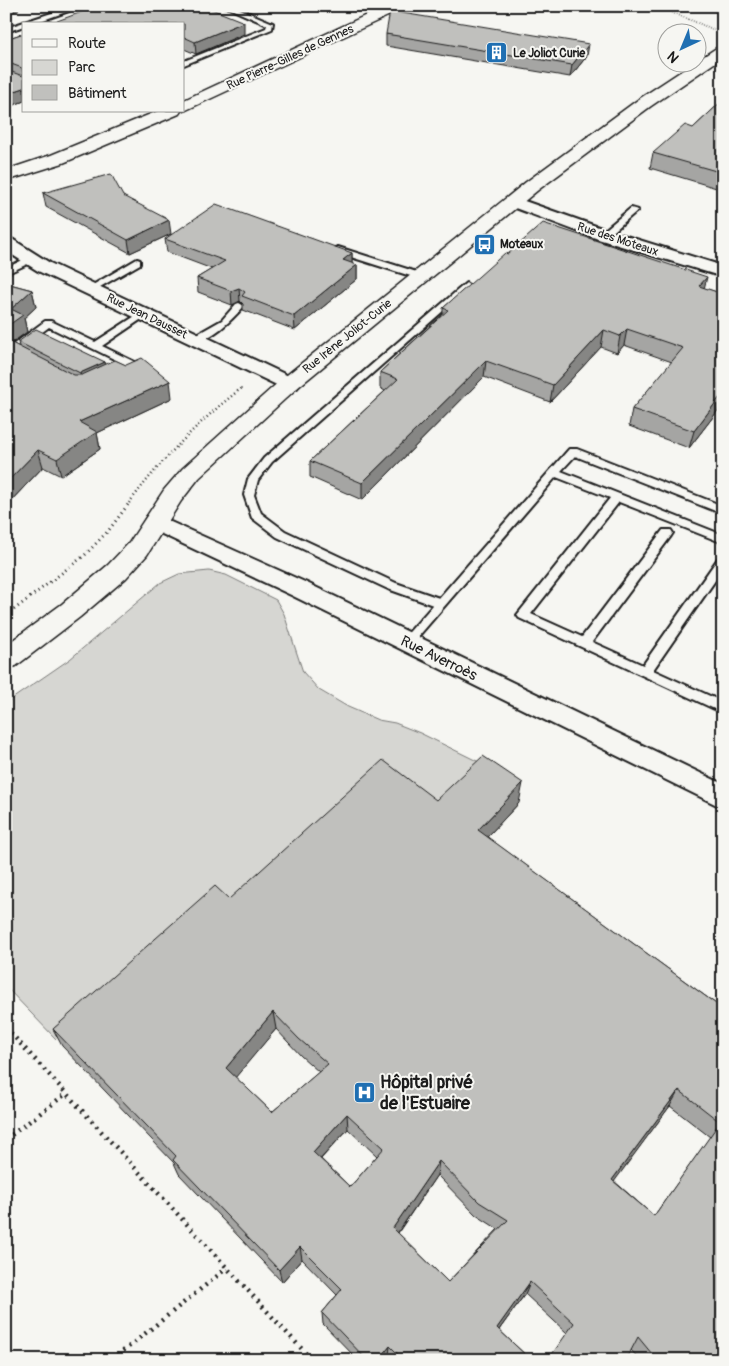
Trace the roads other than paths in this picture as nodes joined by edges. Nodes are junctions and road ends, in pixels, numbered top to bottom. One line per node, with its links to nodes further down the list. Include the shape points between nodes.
1 (12, 6): 5 (street)
2 (80, 6): 6 (lane)
3 (227, 6): 10 (lane, via 271,24 269,29)
4 (397, 7): 11 (street, Rue Pierre-Gilles de Gennes)
5 (6, 8)
6 (30, 22)
7 (22, 25): 8 (lane)
8 (6, 30)
9 (723, 50): 14 (street, Rue Irène Joliot-Curie, via 595,137)
10 (185, 64)
11 (185, 106)
12 (171, 112): 13 (street, via 74,153)
13 (6, 176)
14 (513, 202): 16 (street, Rue des Moteaux); 23 (street, Rue Irène Joliot-Curie)
15 (634, 210): 16 (lane)
16 (604, 235): 22 (street, Rue des Moteaux)
17 (6, 243): 19 (street, Rue Jean Dausset)
18 (328, 247): 23 (lane)
19 (31, 259): 21 (lane); 25 (street, Rue Jean Dausset)
20 (137, 262): 25 (lane)
21 (6, 271)
22 (723, 272)
23 (420, 276): 30 (street, Rue Irène Joliot-Curie)
24 (466, 286): 38 (lane, via 268,460 252,479 249,495 256,515 281,534 392,586)
25 (90, 289): 27 (street, Rue Jean Dausset)
26 (239, 306): 28 (lane, via 225,322)
27 (143, 314): 28 (street, Rue Jean Dausset); 29 (lane)
28 (195, 339): 30 (street, Rue Jean Dausset)
29 (96, 346): 29 (lane, via 48,323 10,351 82,388 134,365)
30 (290, 384): 34 (street, Rue Irène Joliot-Curie, via 180,485)
31 (554, 472): 32 (lane); 33 (lane, via 573,450); 38 (lane)
32 (617, 497): 36 (lane); 40 (lane, via 523,615)
33 (723, 510)
34 (155, 522): 39 (street, Rue Averroès); 41 (street, Rue Irène Joliot-Curie, via 132,555 116,571 74,609)
35 (667, 533): 40 (lane)
36 (723, 539)
37 (723, 560): 42 (lane)
38 (441, 603): 39 (lane)
39 (407, 642): 44 (street, Rue Averroès)
40 (584, 643): 42 (lane)
41 (6, 659)
42 (645, 672): 43 (lane)
43 (723, 708)
44 (723, 797)

